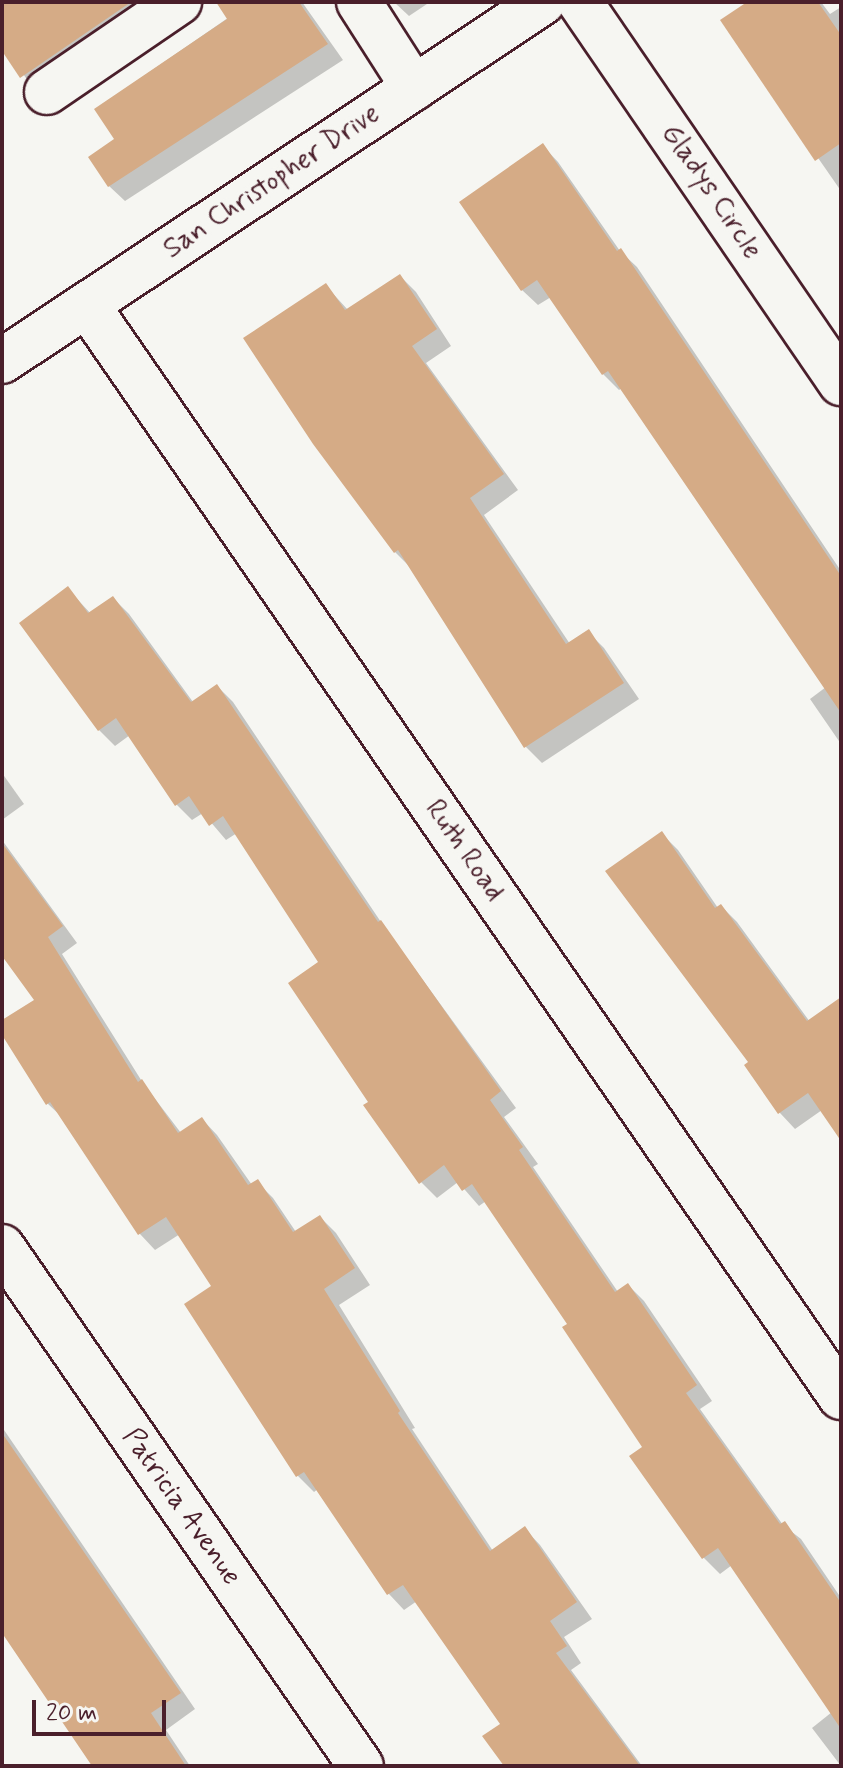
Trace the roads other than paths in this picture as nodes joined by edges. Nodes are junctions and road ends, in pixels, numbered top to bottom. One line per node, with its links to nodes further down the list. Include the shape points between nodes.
1 (179, 2): 6 (street)
2 (359, 2): 5 (street)
3 (543, 2): 5 (street, San Christopher Drive)
4 (580, 2): 9 (street, Gladys Circle)
5 (414, 88): 7 (street, San Christopher Drive)
6 (47, 92)
7 (87, 305): 8 (street, San Christopher Drive); 11 (street, Ruth Road)
8 (2, 361)
9 (841, 383)
10 (2, 1247): 12 (street, Patricia Avenue)
11 (841, 1397)
12 (361, 1766)

